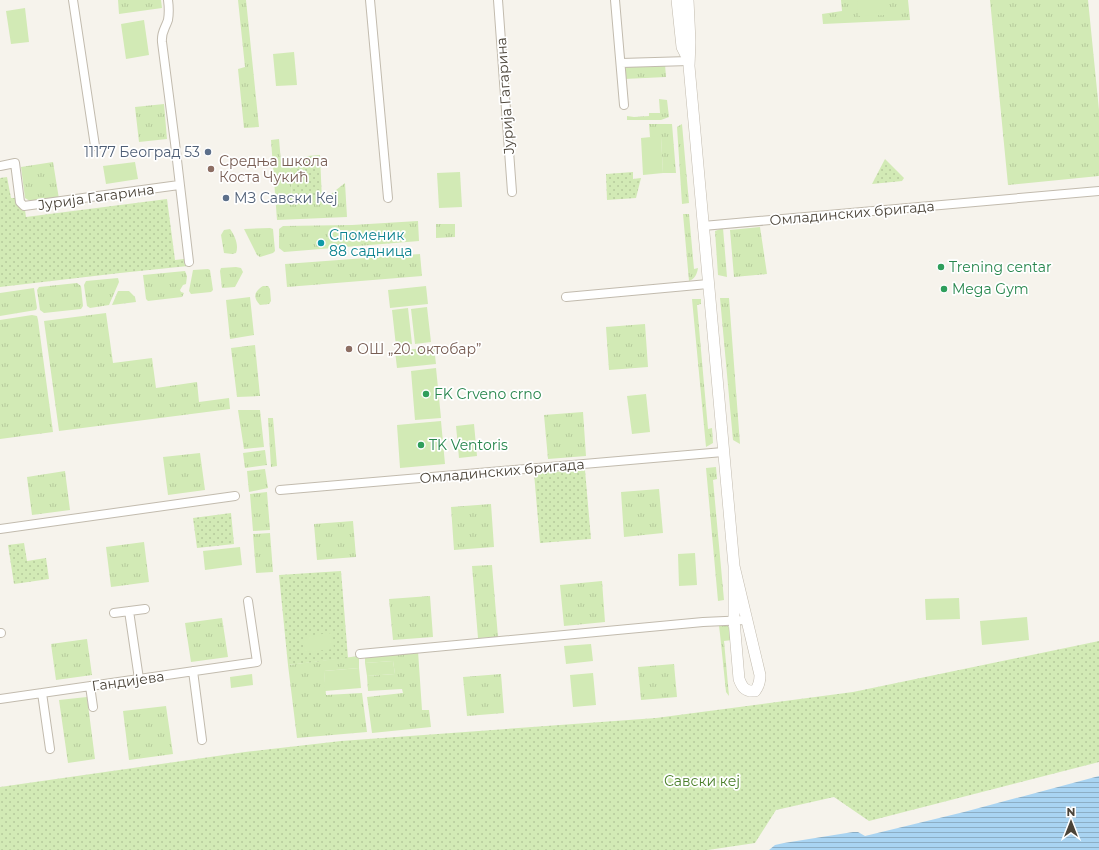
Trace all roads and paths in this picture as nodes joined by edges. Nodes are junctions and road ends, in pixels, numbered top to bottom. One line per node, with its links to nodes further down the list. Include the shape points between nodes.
1 (73, 0): 11 (street)
2 (168, 0): 13 (street, via 168,20 161,37)
3 (370, 0): 16 (street)
4 (498, 0): 15 (street, Јурија Гагарина)
5 (615, 0): 9 (street)
6 (677, 0): 8 (street, via 682,47)
7 (688, 0): 8 (street)
8 (689, 61): 9 (street); 17 (street)
9 (621, 63): 10 (street)
10 (624, 106)
11 (95, 146)
12 (0, 166): 13 (street, Јурија Гагарина, via 15,163 20,202 24,206)
13 (180, 185): 18 (street)
14 (1099, 191): 17 (street, Омладинских бригада)
15 (512, 192)
16 (388, 198)
17 (703, 226): 19 (street)
18 (189, 262)
19 (708, 284): 20 (street); 21 (street)
20 (566, 297)
21 (723, 452): 22 (street, Омладинских бригада); 25 (street)
22 (280, 490)
23 (235, 496): 24 (street)
24 (0, 529)
25 (734, 566): 30 (street); 31 (street)
26 (248, 601): 33 (street, Гандијева, via 257,662)
27 (145, 609): 28 (street)
28 (129, 611): 29 (street); 34 (street)
29 (114, 613)
30 (734, 620): 31 (street); 31 (street, via 739,679 742,687 755,691 760,682 760,675); 32 (street)
31 (747, 620)
32 (360, 654)
33 (193, 671): 34 (street, Гандијева); 39 (street)
34 (139, 679): 35 (street, Гандијева)
35 (90, 686): 36 (street, Гандијева); 38 (street)
36 (42, 693): 37 (street, Гандијева); 40 (street)
37 (0, 699)
38 (93, 707)
39 (202, 740)
40 (50, 749)

